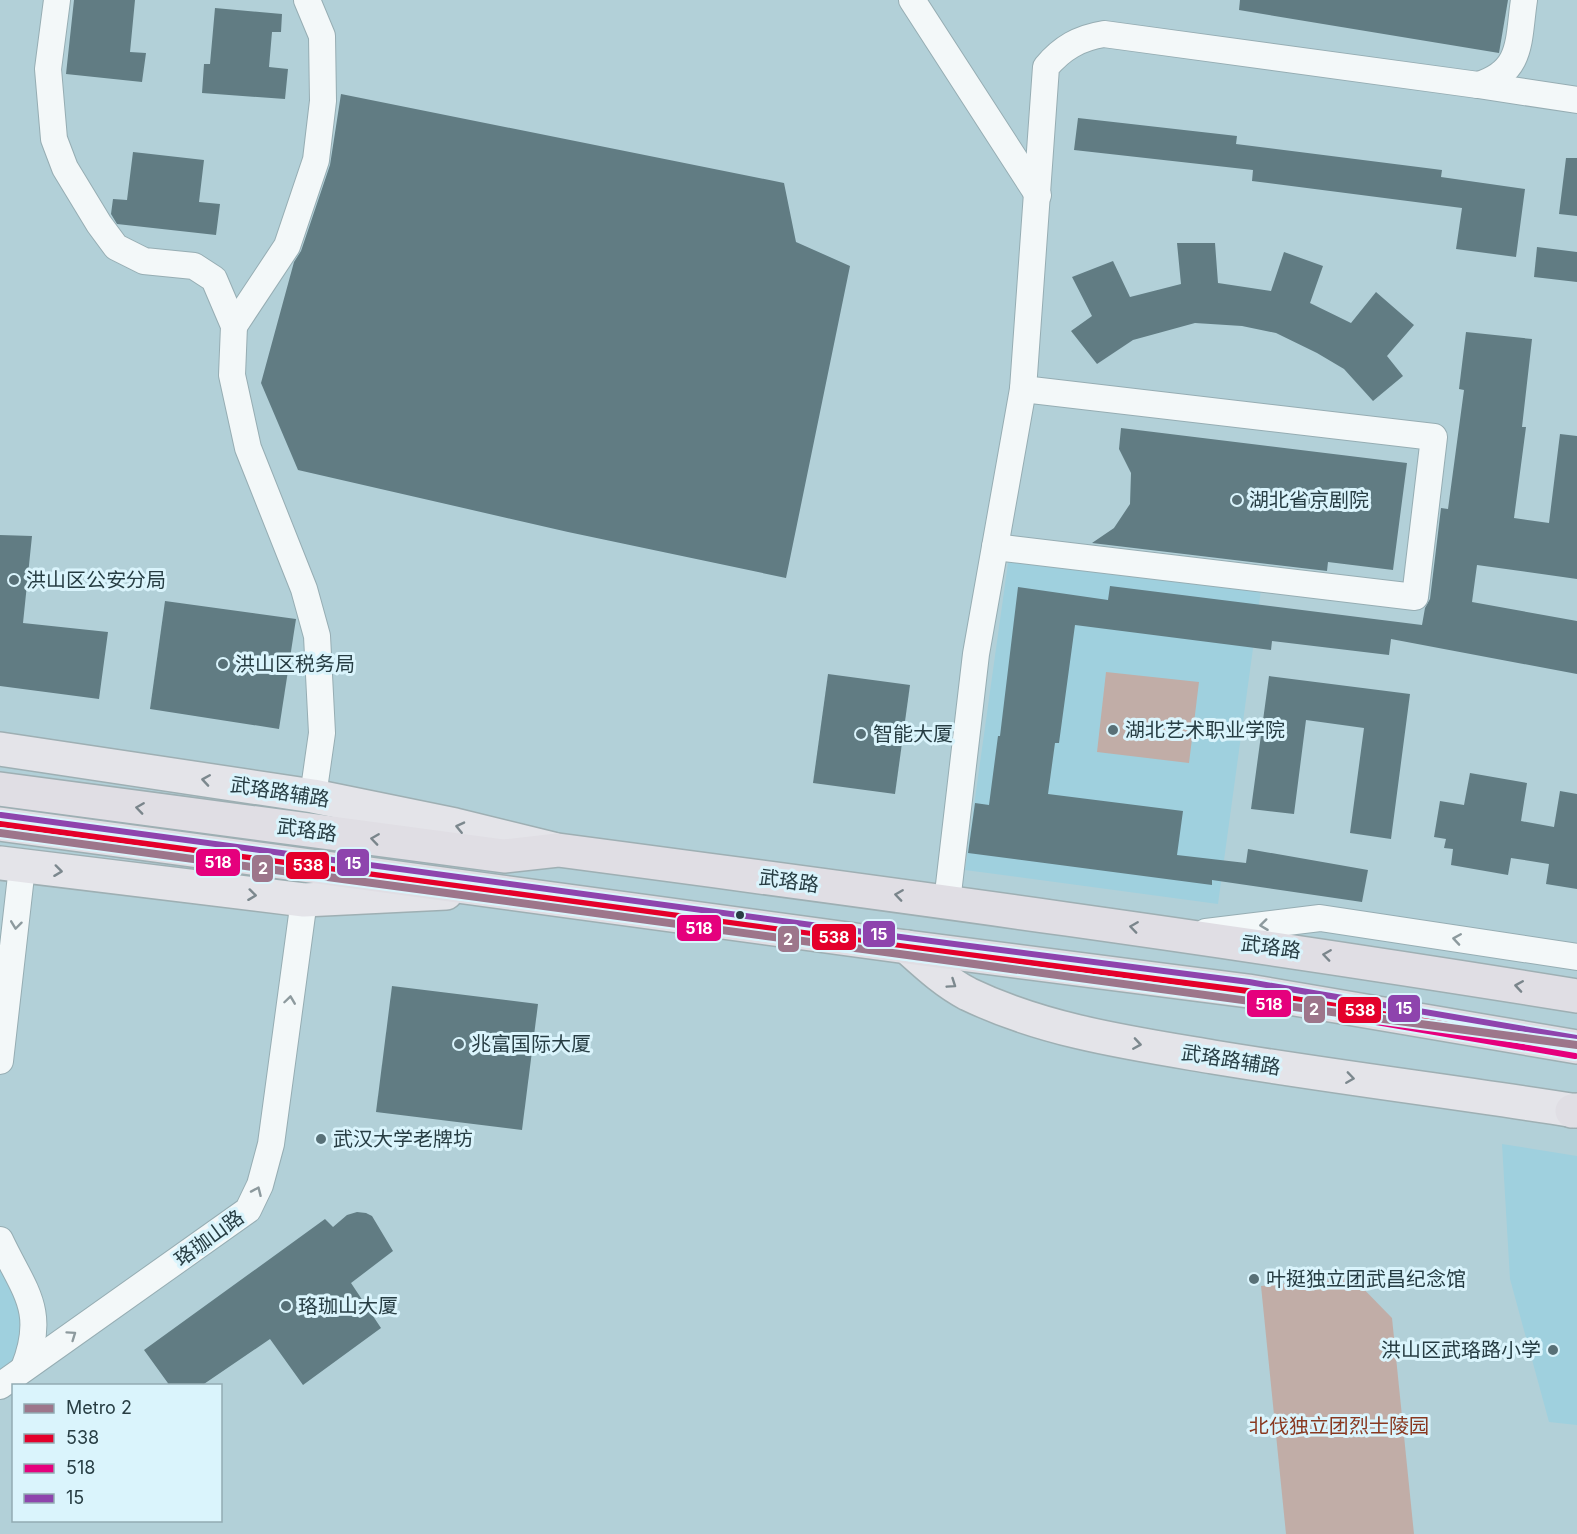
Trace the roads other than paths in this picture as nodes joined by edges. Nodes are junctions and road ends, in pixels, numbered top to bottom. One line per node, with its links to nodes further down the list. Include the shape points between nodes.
1 (57, 0): 8 (street, via 48,69 54,139 65,168 116,247 144,261 194,266 214,279)
2 (307, 0): 8 (street, via 322,36 323,100 316,160 287,246)
3 (912, 0): 7 (street)
4 (1524, 0): 5 (street, via 1510,68 1495,80)
5 (1478, 85): 6 (street); 7 (street, via 1104,34 1086,37 1069,45 1046,67)
6 (1577, 100)
7 (1038, 195): 9 (street)
8 (234, 326): 13 (street, via 232,375 248,448 304,589 317,636 322,733)
9 (1023, 389): 10 (street); 10 (street, via 1434,437 1415,597)
10 (995, 547): 19 (street, via 976,654)
11 (0, 749): 13 (main road, 武珞路辅路, one-way to 11)
12 (0, 789): 15 (highway, 武珞路, one-way to 12, via 504,856)
13 (313, 796): 15 (main road, 武珞路辅路, one-way to 13)
14 (0, 824): 17 (highway, 武珞路)
15 (558, 850): 19 (highway, 武珞路, one-way to 15)
16 (11, 865): 18 (main road, one-way to 18); 25 (street, one-way to 25)
17 (496, 890): 18 (main road); 21 (highway, 武珞路)
18 (303, 900): 28 (street, 珞珈山路, one-way to 18, via 248,1210 260,1185 271,1144)
19 (947, 902): 20 (highway, 武珞路, one-way to 19)
20 (1183, 934): 22 (street, one-way to 20, via 1320,918); 23 (highway, 武珞路, one-way to 20)
21 (907, 947): 24 (highway, 武珞路, via 1248,991); 26 (main road, 武珞路辅路, one-way to 26, via 966,993 1058,1027 1292,1070)
22 (1577, 957)
23 (1577, 996)
24 (1577, 1047)
25 (0, 1061)
26 (1575, 1111)
27 (0, 1240): 28 (street, via 34,1314 34,1339)
28 (24, 1368): 29 (street, 珞珈山路)
29 (0, 1386)

